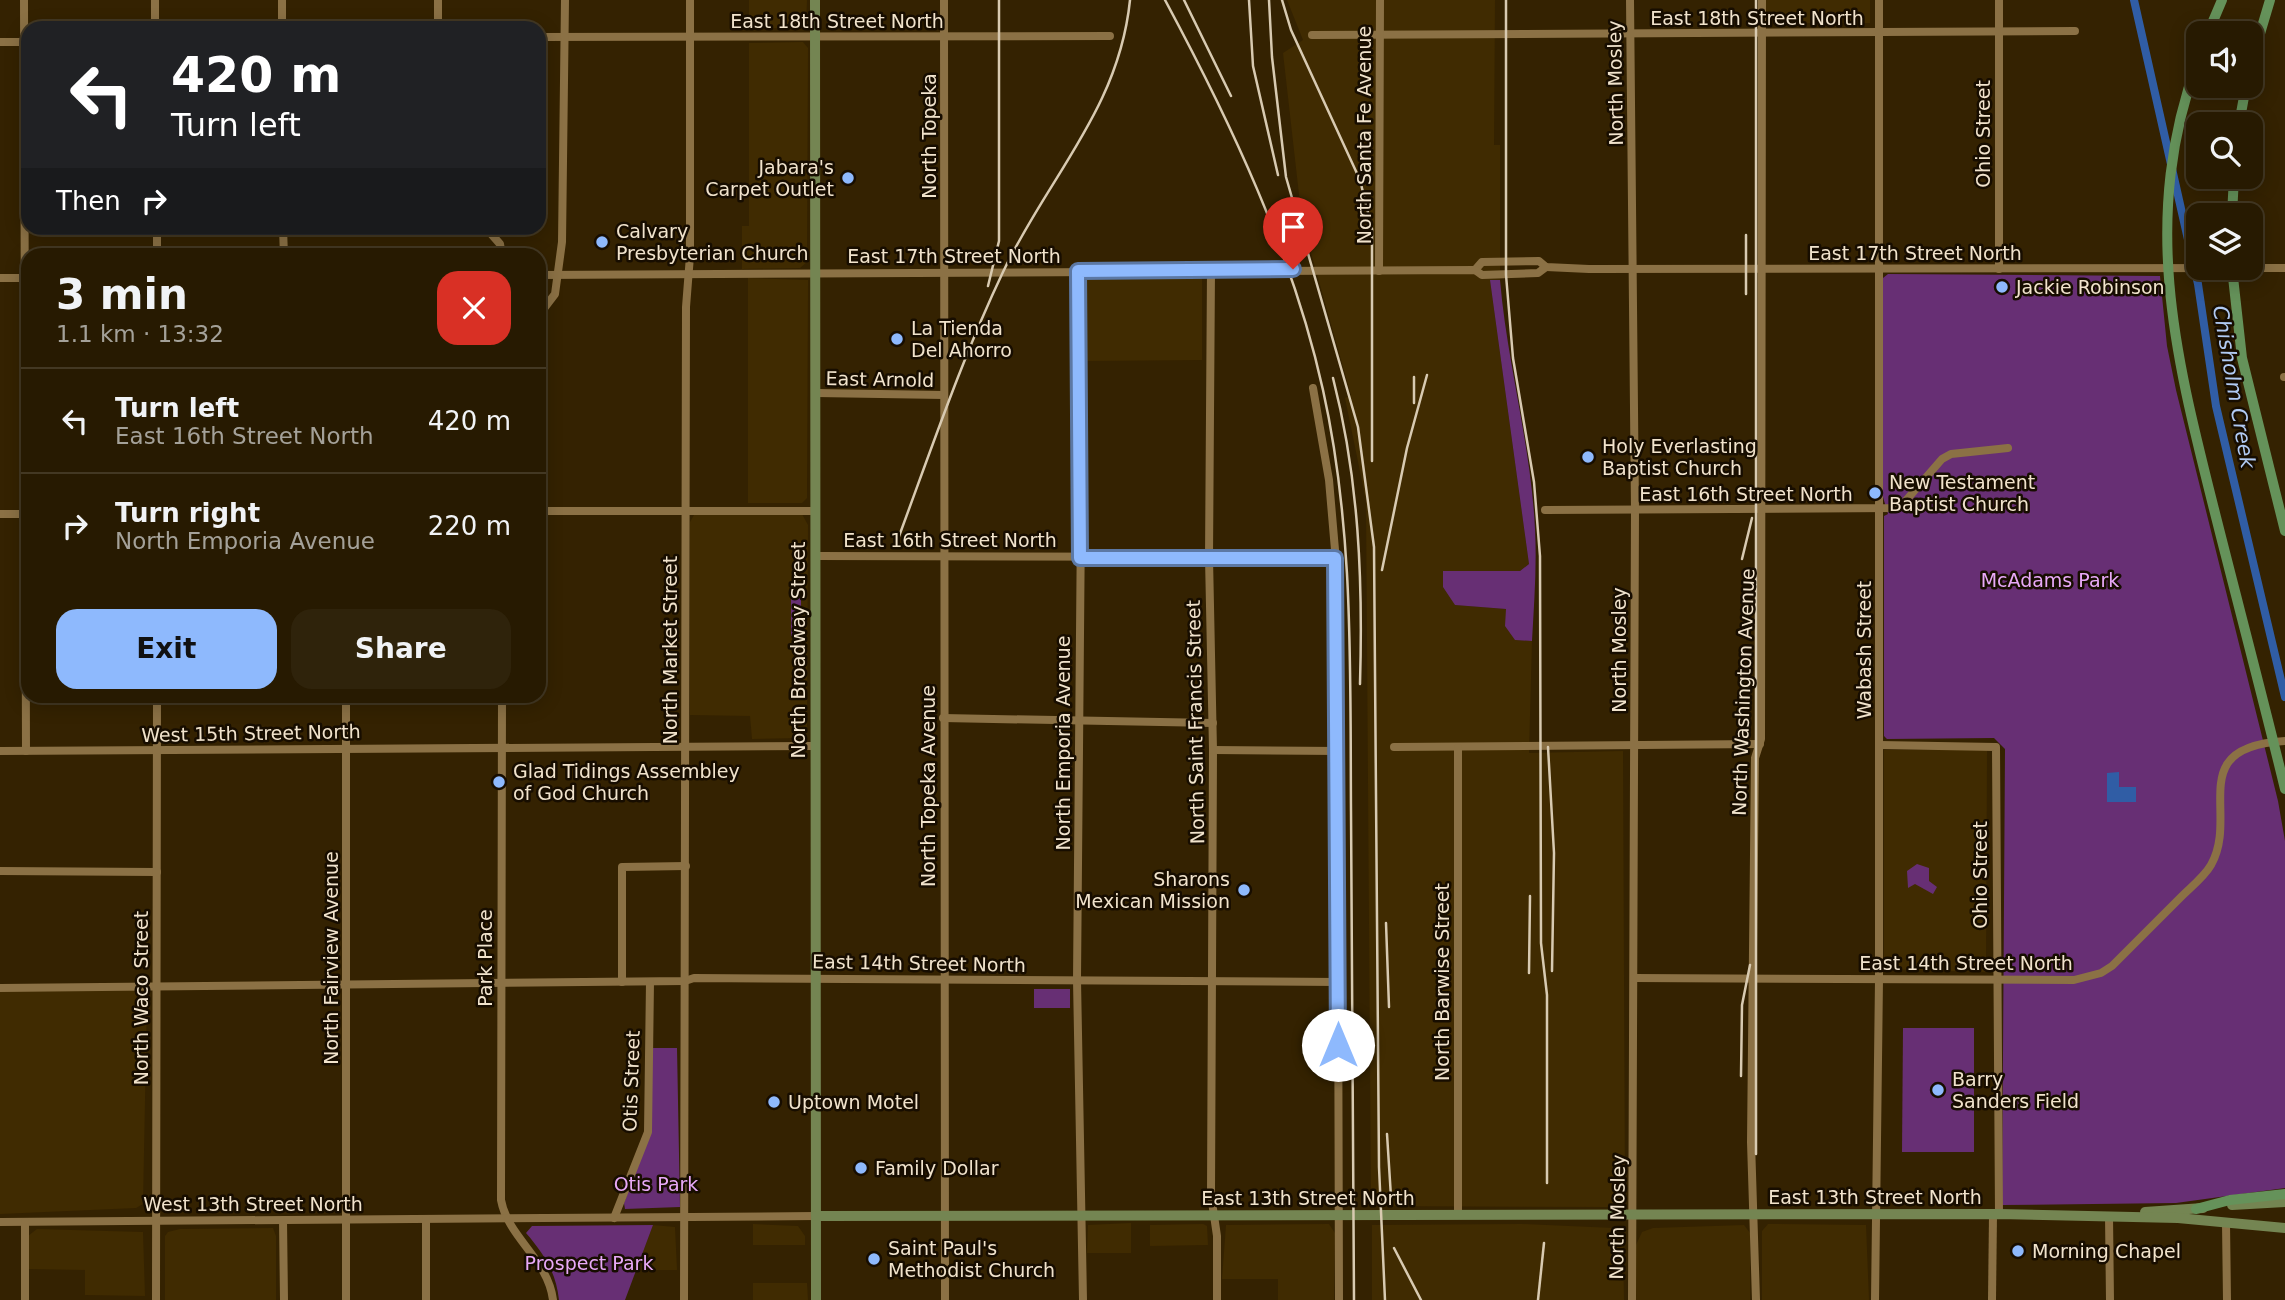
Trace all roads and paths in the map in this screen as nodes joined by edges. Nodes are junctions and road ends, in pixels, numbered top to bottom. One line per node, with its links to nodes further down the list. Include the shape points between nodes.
1 (24, 0): 16 (street)
2 (155, 0): 17 (street)
3 (282, 0): 18 (street)
4 (438, 0): 19 (street)
5 (565, 0): 31 (street)
6 (690, 0): 32 (street, North Market Street)
7 (816, 0): 33 (main road, North Broadway Street)
8 (944, 0): 34 (street, North Topeka)
9 (1380, 0): 27 (street, North Santa Fe Avenue)
10 (1630, 0): 25 (street, North Mosley)
11 (1762, 0): 26 (street, North Washington Avenue)
12 (1879, 0): 23 (street, Wabash Street)
13 (1999, 0): 24 (street, Ohio Street)
14 (2222, 0): 20 (highway)
15 (2270, 0): 21 (highway)
16 (25, 21)
17 (155, 21)
18 (282, 21)
19 (438, 21)
20 (2213, 21)
21 (2263, 23)
22 (2075, 31): 24 (street, East 18th Street North)
23 (1879, 33): 24 (street, East 18th Street North); 26 (street, East 18th Street North); 39 (street, Wabash Street)
24 (1998, 33): 45 (street, Ohio Street)
25 (1630, 34): 26 (street, East 18th Street North); 27 (street, East 18th Street North); 43 (street, North Mosley)
26 (1762, 34): 44 (street, North Washington Avenue)
27 (1380, 35): 29 (street, East 18th Street North); 49 (street, North Santa Fe Avenue)
28 (1110, 36): 34 (street, East 18th Street North)
29 (1312, 36)
30 (546, 37): 31 (street, East 18th Street North)
31 (565, 37): 32 (street, East 18th Street North); 52 (street)
32 (691, 37): 33 (street, East 18th Street North); 53 (street, North Market Street)
33 (816, 37): 34 (street, East 18th Street North); 51 (main road, North Broadway Street)
34 (944, 37): 50 (street, North Topeka)
35 (0, 42): 36 (street)
36 (21, 42)
37 (2186, 91): 100 (highway, via 2171,168 2166,246 2171,312 2186,394)
38 (1546, 267): 43 (street, East 17th Street North); 47 (street, East 17th Street North, via 1538,273 1482,275); 47 (street, East 17th Street North, via 1539,261 1489,261)
39 (1878, 268): 44 (street, East 17th Street North); 45 (street, East 17th Street North); 64 (street, Wabash Street)
40 (2186, 268): 45 (street, East 17th Street North)
41 (2263, 268): 42 (street, East 17th Street North)
42 (2285, 268)
43 (1633, 269): 44 (street, East 17th Street North); 67 (street, North Mosley)
44 (1761, 269): 63 (street, North Washington Avenue)
45 (1999, 269)
46 (1211, 270): 48 (street, East 17th Street North); 49 (street, East 17th Street North); 76 (street, North Saint Francis Street)
47 (1475, 270): 49 (street, East 17th Street North)
48 (1078, 271): 50 (street, East 17th Street North); 75 (street, North Emporia Avenue)
49 (1379, 271)
50 (945, 272): 51 (street, East 17th Street North); 61 (street, North Topeka Avenue)
51 (816, 273): 53 (street, East 17th Street North); 60 (main road, North Broadway Street)
52 (558, 274): 53 (street, East 17th Street North); 54 (street, East 17th Street North); 58 (street, via 555,294)
53 (689, 274): 65 (street, North Market Street)
54 (546, 275)
55 (0, 278): 56 (street)
56 (21, 278)
57 (2233, 280): 72 (highway, via 2242,358)
58 (546, 305)
59 (1313, 388): 77 (street, via 1331,494)
60 (816, 393): 61 (street, East Arnold); 69 (main road, North Broadway Street)
61 (944, 395): 74 (street, North Topeka Avenue)
62 (2008, 448): 64 (street, East 16th Street North, via 1951,454 1902,505)
63 (1763, 509): 64 (street, East 16th Street North); 67 (street, East 16th Street North); 86 (street, North Washington Avenue)
64 (1879, 509): 90 (street, Wabash Street)
65 (686, 510): 68 (street); 69 (street); 88 (street, North Market Street)
66 (1545, 510): 67 (street, East 16th Street North)
67 (1635, 510): 87 (street, North Mosley)
68 (546, 511)
69 (816, 511): 73 (main road, North Broadway Street)
70 (0, 514): 71 (street)
71 (21, 514)
72 (2285, 531)
73 (816, 555): 74 (street, East 16th Street North); 89 (main road, North Broadway Street)
74 (943, 555): 75 (street, East 16th Street North); 82 (street, North Topeka Avenue)
75 (1080, 558): 76 (street, East 16th Street North); 83 (street, North Emporia Avenue)
76 (1209, 558): 77 (street, East 16th Street North); 84 (street, North Saint Francis Street)
77 (1335, 558): 99 (street)
78 (26, 703): 98 (street)
79 (157, 703): 95 (street, North Waco Street)
80 (346, 703): 91 (street, North Fairview Avenue)
81 (502, 703): 92 (street, Park Place)
82 (943, 718): 83 (street); 107 (street, North Topeka Avenue)
83 (1078, 719): 84 (street); 108 (street, North Emporia Avenue)
84 (1213, 723): 96 (street, North Saint Francis Street)
85 (2285, 741): 111 (street, East 14th Street North, via 2246,749 2228,765 2218,791 2218,837 2212,863 2112,966 2074,980)
86 (1760, 744): 87 (street); 109 (street, North Washington Avenue, via 1755,758)
87 (1634, 745): 94 (street); 106 (street, North Mosley)
88 (686, 746): 89 (street, West 15th Street North); 92 (street, West 15th Street North); 102 (street, North Market Street)
89 (816, 746): 105 (main road, North Broadway Street)
90 (1880, 746): 110 (street, Wabash Street); 111 (street, Ohio Street, via 1996,747)
91 (346, 747): 92 (street, West 15th Street North); 95 (street, West 15th Street North); 118 (street, North Fairview Avenue)
92 (501, 747): 117 (street, Park Place)
93 (1394, 747): 94 (street)
94 (1458, 748): 128 (street, North Barwise Street)
95 (157, 750): 98 (street, West 15th Street North); 104 (street, North Waco Street)
96 (1213, 750): 99 (street); 115 (street, North Saint Francis Street)
97 (0, 751): 98 (street, West 15th Street North)
98 (26, 751)
99 (1339, 751): 116 (street)
100 (2284, 785): 101 (highway)
101 (2285, 795)
102 (685, 866): 112 (street, North Market Street); 113 (street, via 622,867)
103 (0, 870): 104 (street)
104 (157, 872): 119 (street, North Waco Street)
105 (815, 977): 107 (street, East 14th Street North); 112 (street, East 14th Street North); 130 (main road, North Broadway Street)
106 (1634, 978): 109 (street, East 14th Street North); 129 (street, North Mosley)
107 (945, 979): 108 (street, East 14th Street North); 127 (street, North Topeka Avenue)
108 (1077, 980): 115 (street, East 14th Street North); 131 (street, North Emporia Avenue)
109 (1753, 980): 110 (street, East 14th Street North); 124 (street, North Washington Avenue)
110 (1879, 980): 111 (street, East 14th Street North); 125 (street, Wabash Street)
111 (1996, 980): 126 (street, Ohio Street)
112 (685, 981): 114 (street, East 14th Street North); 136 (street, North Market Street)
113 (622, 982): 114 (street, East 14th Street North); 117 (street, East 14th Street North)
114 (650, 982): 135 (street, Otis Street, via 648,1132)
115 (1212, 982): 116 (street, East 14th Street North); 132 (street, North Saint Francis Street)
116 (1338, 982): 133 (street)
117 (501, 983): 118 (street, East 14th Street North); 140 (street, Park Place, via 501,1199)
118 (347, 984): 119 (street, East 14th Street North); 137 (street, North Fairview Avenue)
119 (157, 985): 120 (street, East 14th Street North); 141 (street, North Waco Street)
120 (0, 988)
121 (2285, 1194): 123 (highway)
122 (2285, 1202): 123 (main road, East 13th Street North)
123 (2196, 1209): 134 (main road, East 13th Street North)
124 (1752, 1214): 125 (main road, East 13th Street North); 129 (main road, East 13th Street North); 159 (street, North Washington Avenue)
125 (1875, 1214): 126 (main road, East 13th Street North); 160 (street, Wabash Street)
126 (1996, 1214): 134 (main road, East 13th Street North); 161 (street, Ohio Street)
127 (943, 1215): 130 (main road, East 13th Street North); 131 (main road, East 13th Street North); 154 (street, North Topeka Avenue)
128 (1458, 1215): 129 (main road, East 13th Street North); 133 (main road, East 13th Street North)
129 (1633, 1215): 158 (street, North Mosley)
130 (816, 1216): 136 (street, East 13th Street North); 153 (main road, North Broadway Street)
131 (1081, 1216): 132 (main road, East 13th Street North); 155 (street, North Emporia Avenue)
132 (1214, 1216): 133 (main road, East 13th Street North); 156 (street, North Saint Francis Street)
133 (1339, 1216): 157 (street)
134 (2109, 1216): 144 (main road, East 13th Street North); 162 (street)
135 (614, 1217): 136 (street, East 13th Street North); 140 (street, East 13th Street North)
136 (684, 1217): 152 (street, North Market Street)
137 (347, 1219): 138 (street, West 13th Street North); 139 (street, West 13th Street North); 149 (street, North Fairview Avenue)
138 (426, 1219): 140 (street, West 13th Street North); 150 (street)
139 (283, 1220): 141 (street, West 13th Street North); 148 (street)
140 (507, 1220): 151 (street, via 541,1265)
141 (156, 1221): 143 (street, West 13th Street North); 147 (street, North Waco Street)
142 (0, 1222): 143 (street, West 13th Street North)
143 (25, 1222): 146 (street)
144 (2226, 1223): 145 (main road, East 13th Street North); 163 (street)
145 (2285, 1228)
146 (25, 1300)
147 (156, 1300)
148 (284, 1300)
149 (346, 1300)
150 (426, 1300)
151 (552, 1300)
152 (684, 1300)
153 (816, 1300)
154 (945, 1300)
155 (1083, 1300)
156 (1217, 1300)
157 (1339, 1300)
158 (1632, 1300)
159 (1756, 1300)
160 (1875, 1300)
161 (1992, 1300)
162 (2110, 1300)
163 (2227, 1300)

